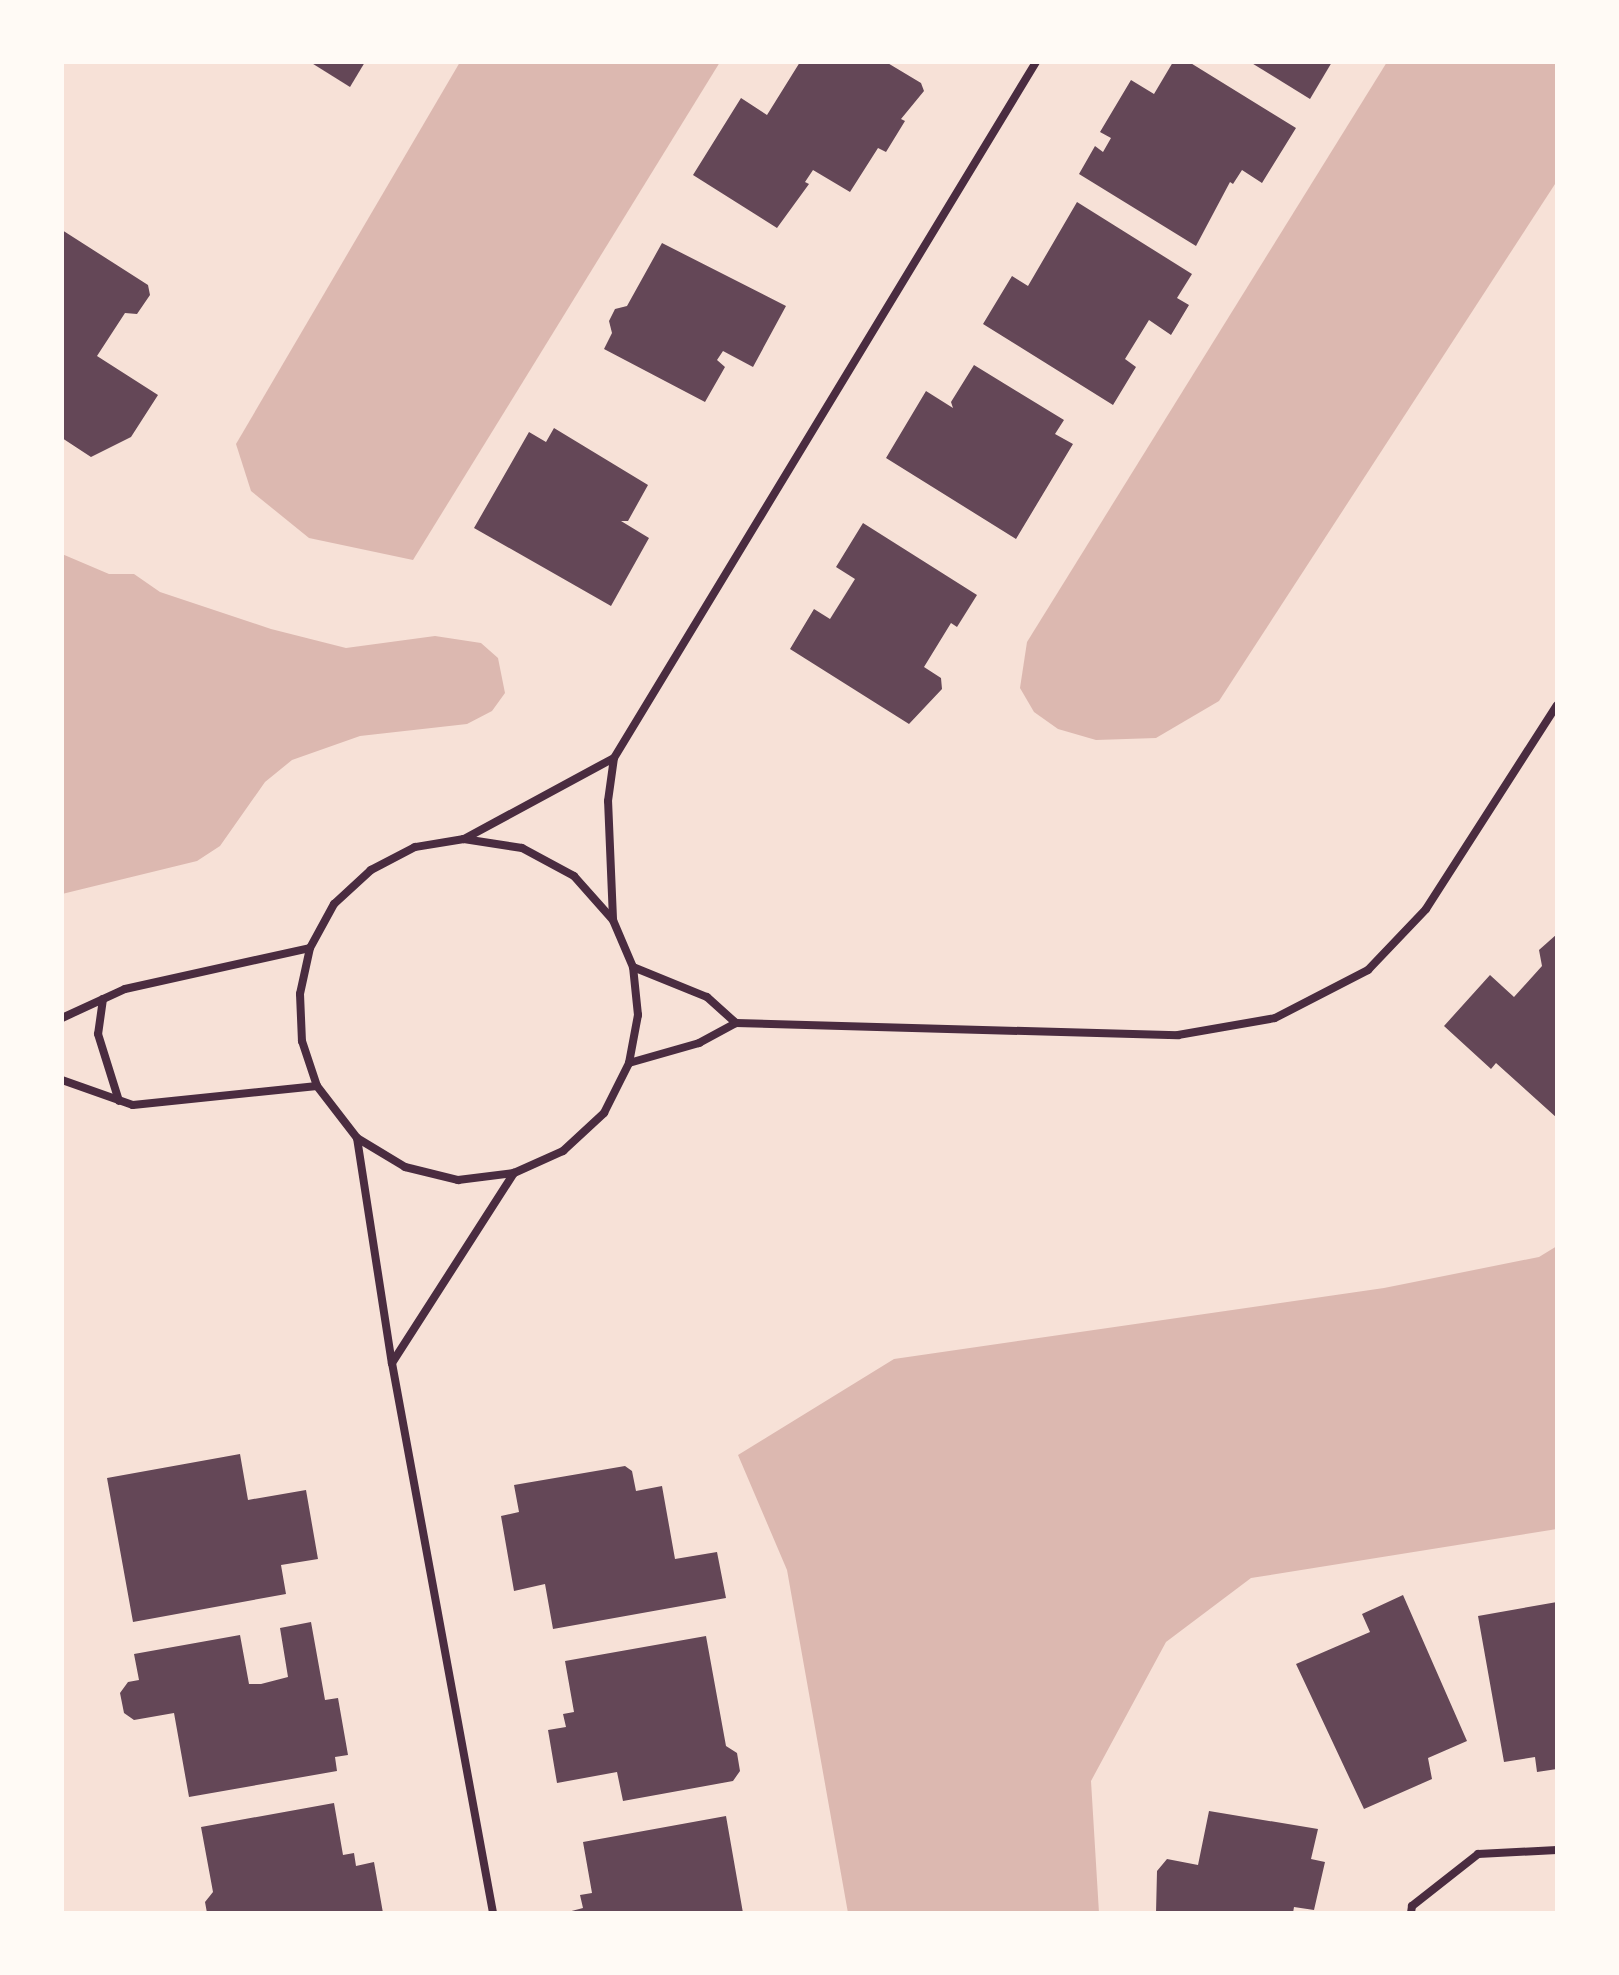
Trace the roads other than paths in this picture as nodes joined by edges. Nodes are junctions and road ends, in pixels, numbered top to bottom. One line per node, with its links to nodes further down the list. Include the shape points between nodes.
1 (1036, 62): 3 (street)
2 (1557, 705): 10 (street, via 1426,909 1368,970 1275,1018 1178,1035)
3 (614, 758): 4 (street); 5 (street, via 608,801)
4 (464, 839): 5 (street, via 522,848 574,876); 6 (street, via 415,847 371,870 334,904)
5 (613, 920): 7 (street)
6 (310, 948): 8 (street, via 125,989); 13 (street, via 300,994 302,1041)
7 (633, 967): 10 (street, via 707,997); 11 (street, via 638,1015)
8 (103, 999): 9 (street); 14 (street, via 98,1034)
9 (62, 1018)
10 (736, 1023): 11 (street, via 699,1043)
11 (629, 1063): 16 (street, via 604,1113 563,1151)
12 (62, 1080): 14 (street)
13 (317, 1086): 14 (street, via 133,1105); 15 (street)
14 (119, 1101)
15 (357, 1138): 16 (street, via 405,1167 458,1180); 17 (street)
16 (514, 1173): 17 (street)
17 (392, 1363): 19 (street)
18 (1557, 1850): 20 (street, via 1478,1854 1412,1906)
19 (493, 1913)
20 (1411, 1913)

